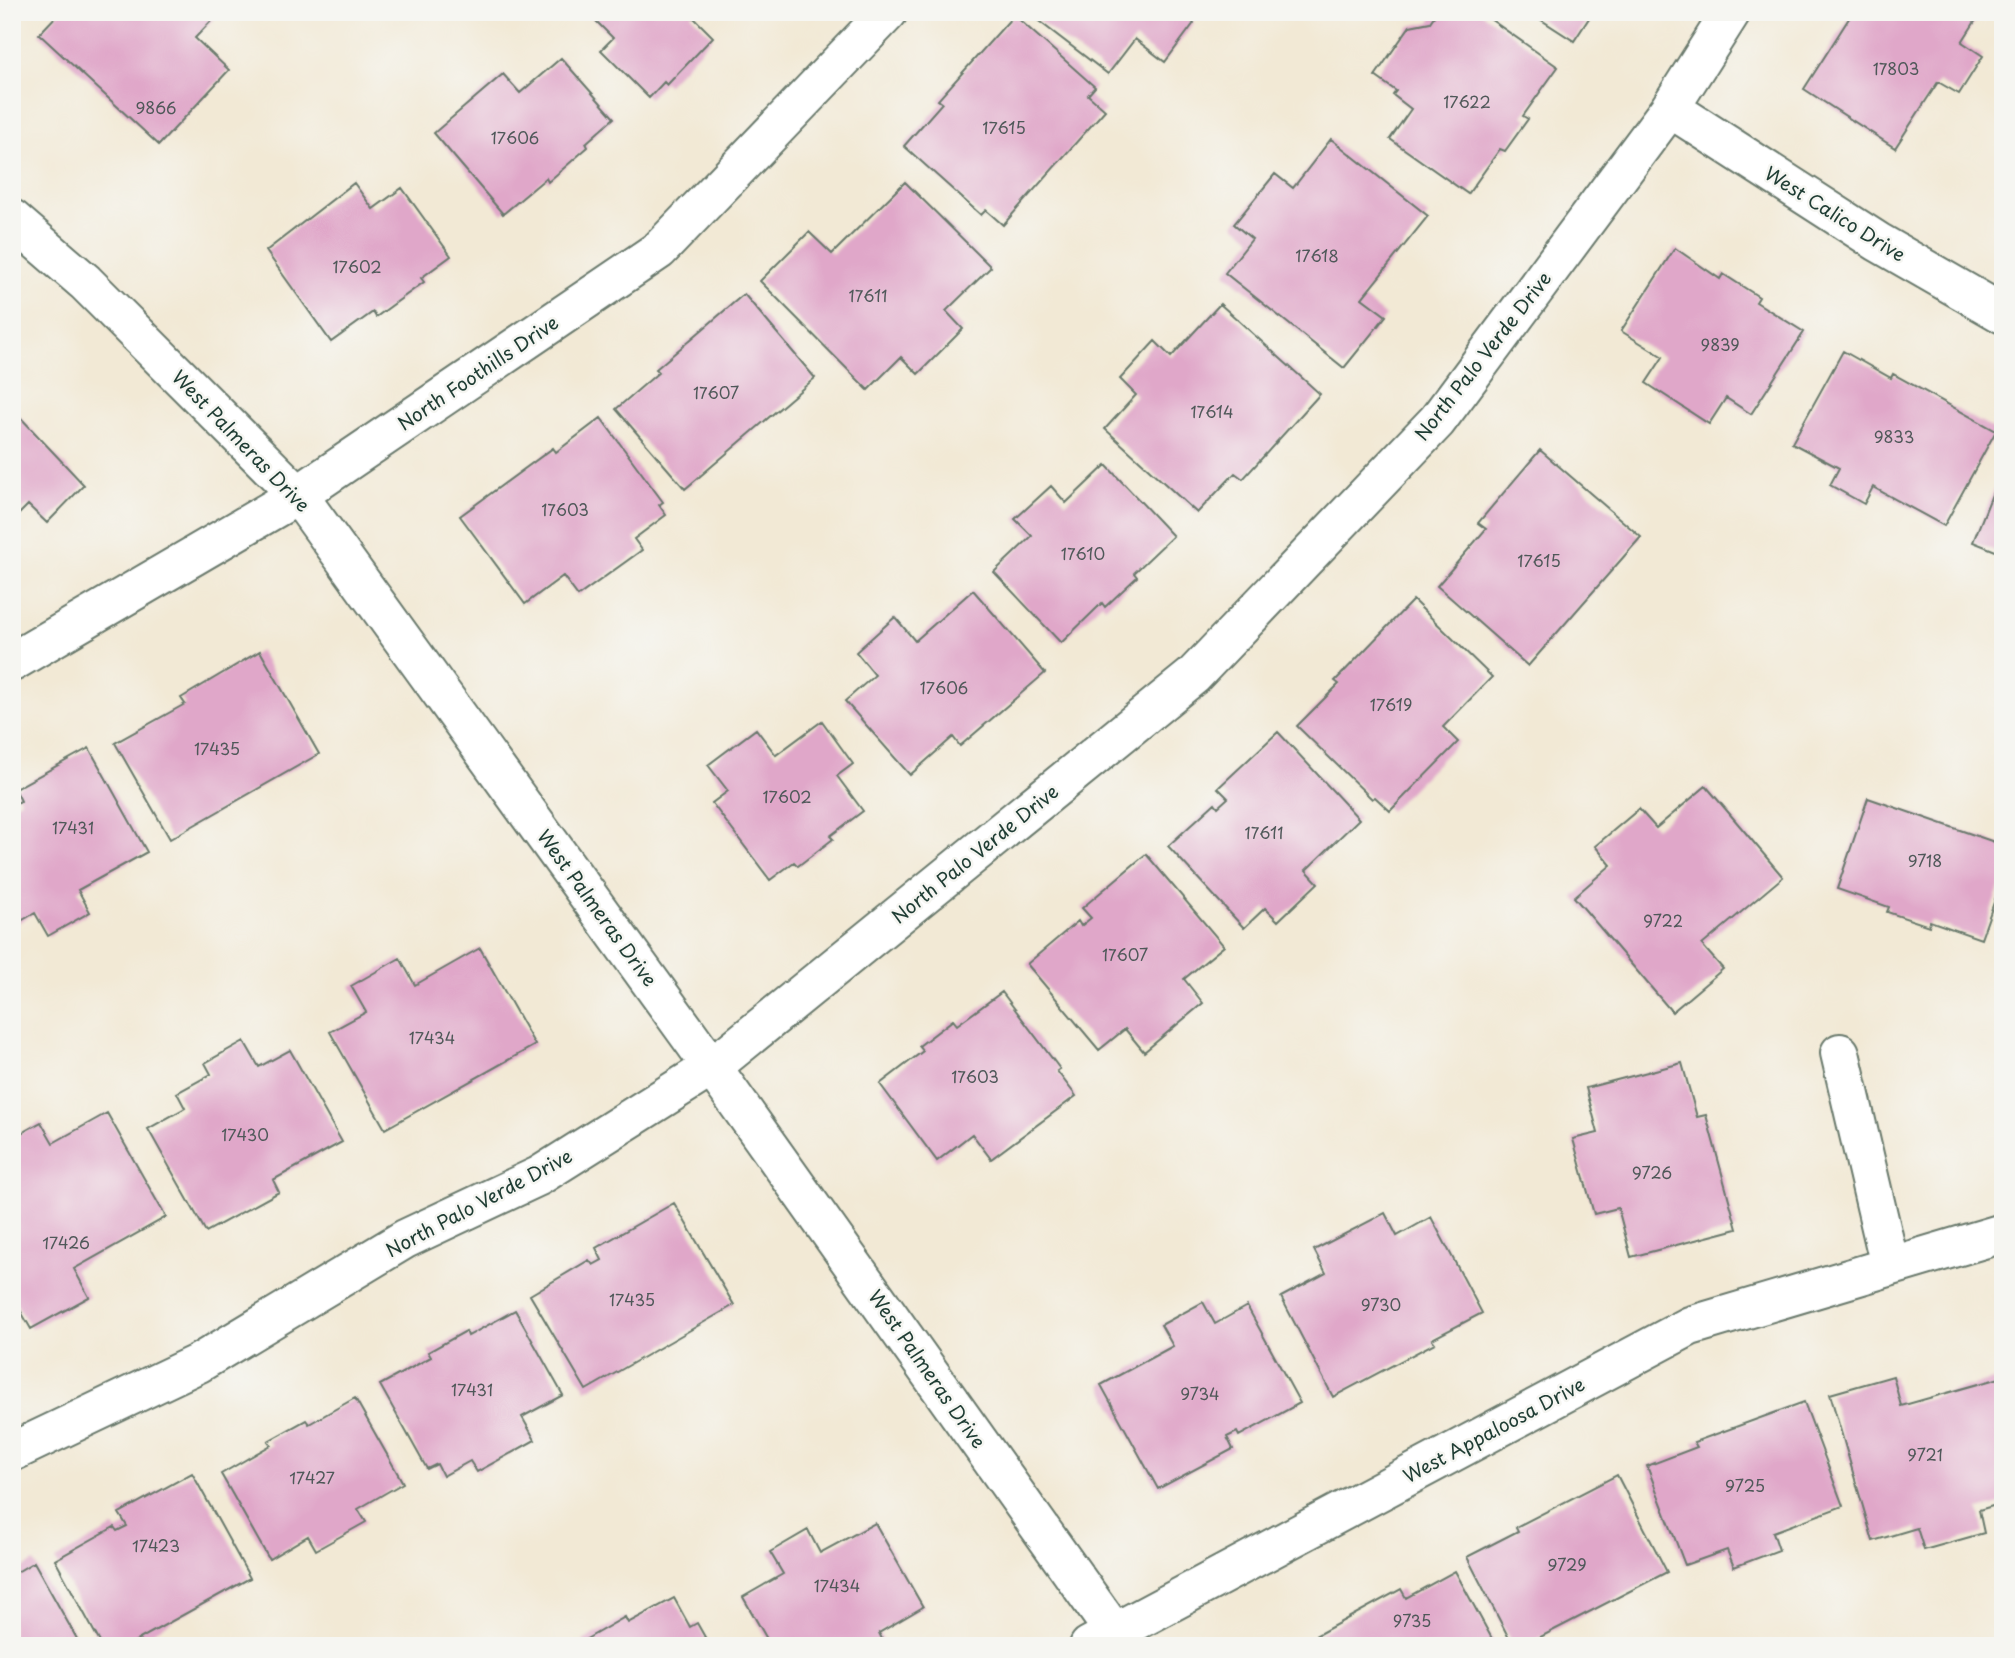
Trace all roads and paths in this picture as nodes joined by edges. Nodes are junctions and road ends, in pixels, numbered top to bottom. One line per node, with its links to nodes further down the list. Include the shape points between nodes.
1 (888, 12): 6 (street, North Foothills Drive, via 659,250)
2 (1731, 12): 3 (street, North Palo Verde Drive)
3 (1670, 108): 5 (street, West Calico Drive, via 1878,242); 9 (street, North Palo Verde Drive, via 1437,421 1193,676)
4 (12, 219): 6 (street, West Palmeras Drive, via 85,282)
5 (2003, 314)
6 (298, 495): 7 (street, North Foothills Drive); 9 (street, West Palmeras Drive)
7 (12, 662)
8 (1840, 1053): 11 (street)
9 (712, 1067): 12 (street, North Palo Verde Drive, via 540,1176 405,1240 199,1363); 13 (street, West Palmeras Drive)
10 (2003, 1233): 11 (street, West Appaloosa Drive)
11 (1890, 1266): 13 (street, West Appaloosa Drive, via 1690,1326)
12 (12, 1452)
13 (1109, 1641)

